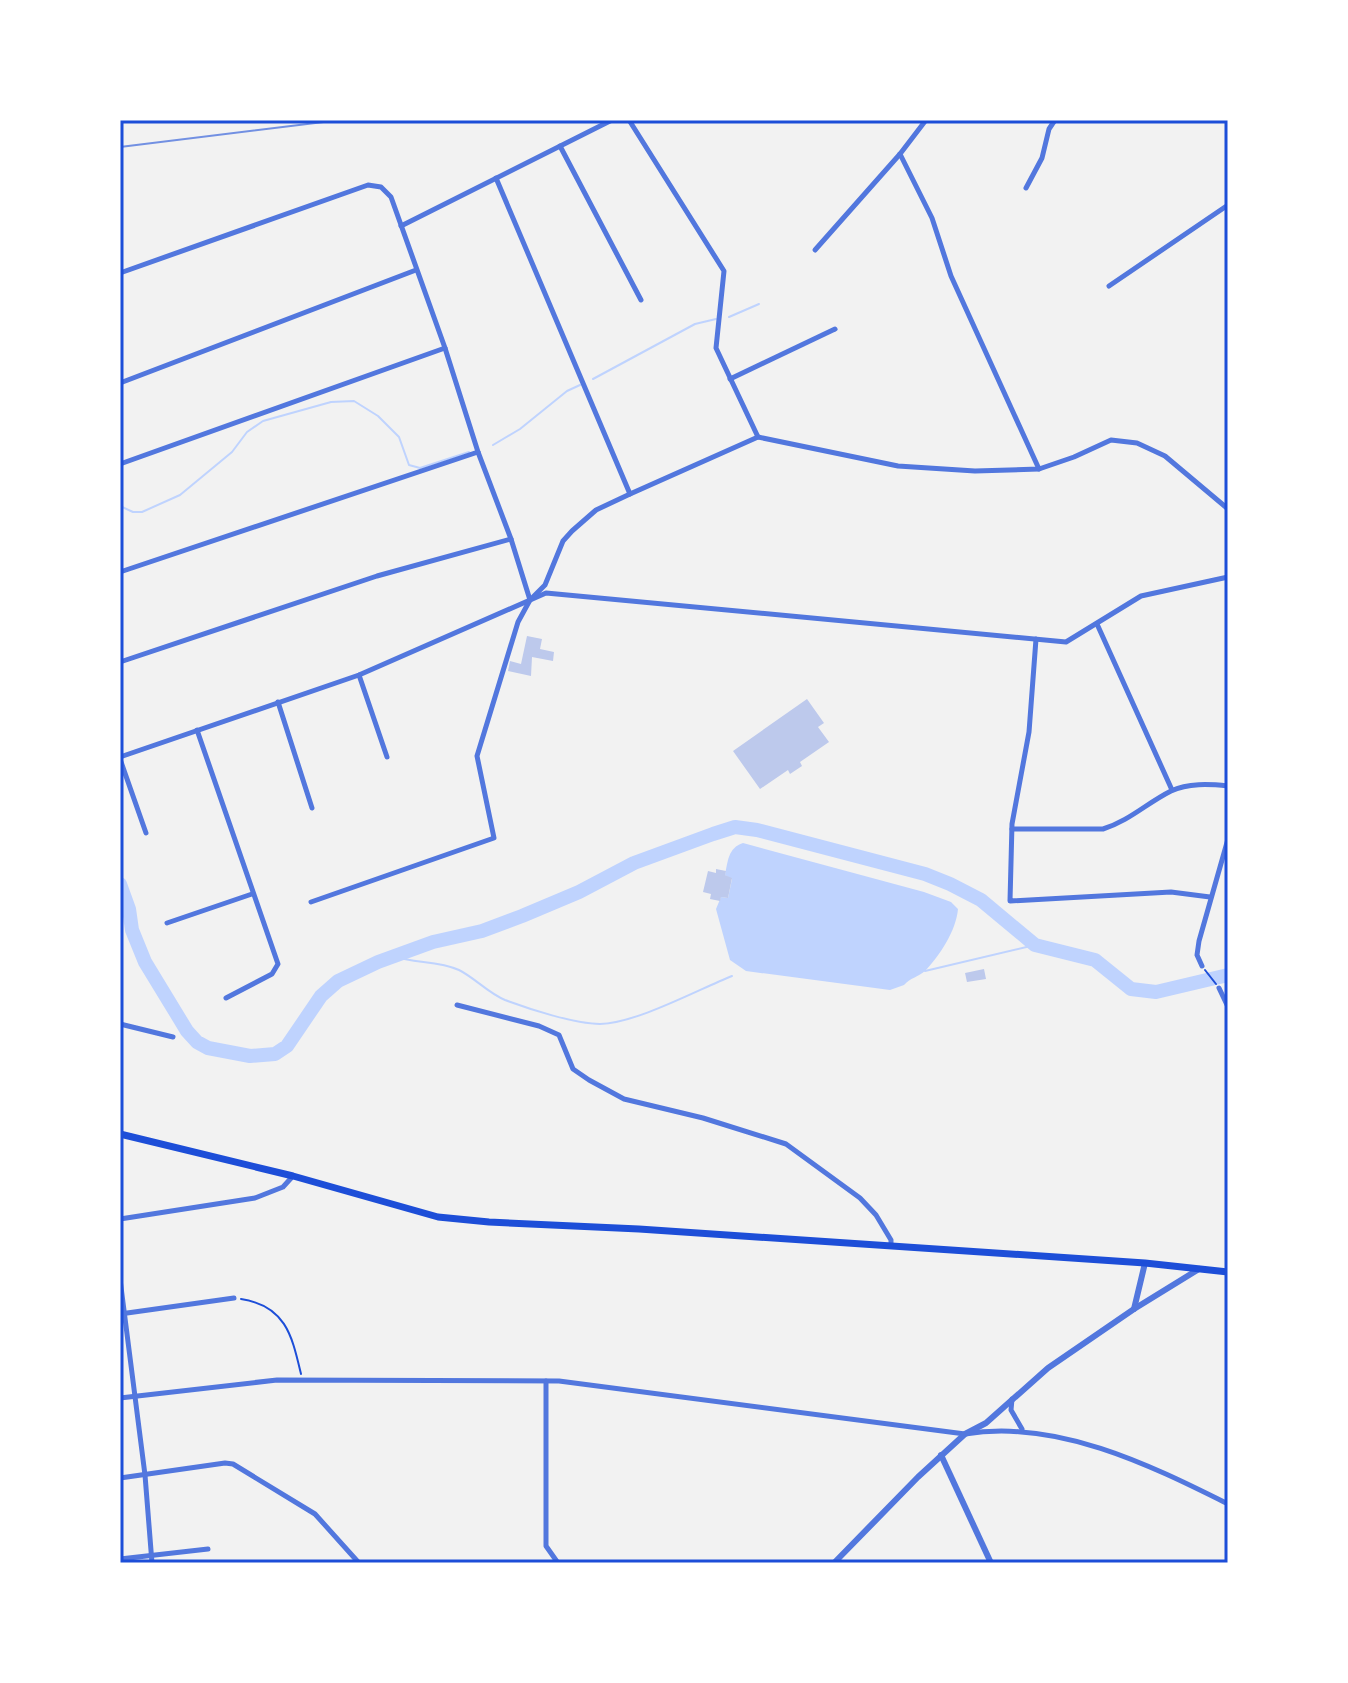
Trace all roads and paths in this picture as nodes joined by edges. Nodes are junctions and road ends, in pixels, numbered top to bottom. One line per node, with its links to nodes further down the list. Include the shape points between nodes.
1 (612, 120): 5 (street)
2 (629, 120): 18 (street, via 724,271 716,348)
3 (926, 120): 6 (street)
4 (1055, 120): 8 (street)
5 (560, 146): 7 (street); 15 (street)
6 (900, 154): 11 (street); 23 (street)
7 (496, 178): 10 (street); 24 (street)
8 (1026, 188)
9 (1228, 205): 14 (street)
10 (401, 226): 12 (street); 13 (street, via 391,197 381,187 368,185)
11 (815, 250)
12 (416, 270): 17 (street); 19 (street)
13 (120, 273)
14 (1109, 286)
15 (641, 300)
16 (835, 329): 18 (street)
17 (445, 348): 21 (street); 22 (street)
18 (730, 379): 20 (street)
19 (120, 383)
20 (758, 437): 23 (street, via 898,466); 24 (street)
21 (478, 452): 26 (street); 27 (street)
22 (120, 464)
23 (1039, 469): 25 (street, via 1111,440 1137,443 1165,456)
24 (630, 494): 29 (street, via 596,510 572,531 545,585)
25 (1228, 509)
26 (511, 539): 29 (street); 32 (street, via 377,576)
27 (120, 572)
28 (1228, 577): 30 (street, via 1141,596)
29 (530, 600): 31 (street, via 546,593 570,594); 33 (street); 46 (street, via 518,622 477,756 494,838)
30 (1097, 624): 31 (street, via 1066,642); 39 (street)
31 (1036, 639): 41 (street, via 1029,732)
32 (120, 662)
33 (359, 675): 34 (street); 36 (street)
34 (278, 702): 35 (street); 40 (street)
35 (197, 730): 37 (street); 44 (street)
36 (387, 757)
37 (120, 758): 42 (street)
38 (1228, 786): 39 (street)
39 (1172, 790): 41 (street, via 1103,829)
40 (312, 808)
41 (1012, 829): 45 (street, via 1010,901 1171,892)
42 (146, 833)
43 (1228, 839): 45 (street)
44 (252, 894): 47 (street); 50 (street, via 278,964 272,974)
45 (1210, 897): 48 (street, via 1197,955)
46 (311, 902)
47 (167, 923)
48 (1202, 966): 49 (path)
49 (1219, 988): 52 (street)
50 (226, 998)
51 (457, 1005): 58 (street, via 559,1035 573,1069 624,1099 786,1144 860,1198 876,1215)
52 (1228, 1007)
53 (120, 1024): 54 (street)
54 (173, 1037)
55 (120, 1134): 56 (main road)
56 (293, 1176): 57 (street, via 283,1187 255,1198); 58 (main road, via 438,1217)
57 (120, 1219)
58 (891, 1246): 59 (main road)
59 (1145, 1263): 60 (main road); 64 (street)
60 (1199, 1269): 61 (main road); 64 (street)
61 (1228, 1272)
62 (120, 1279): 65 (street)
63 (234, 1298): 65 (street); 66 (path, via 253,1301 285,1324)
64 (1134, 1309): 70 (street)
65 (122, 1314): 68 (street)
66 (302, 1379): 67 (street); 68 (street)
67 (546, 1381): 72 (street); 82 (street, via 546,1546)
68 (135, 1397): 69 (street); 74 (street)
69 (120, 1398)
70 (1012, 1399): 71 (street, via 1011,1410); 72 (street)
71 (1022, 1430): 72 (street); 76 (street, via 1127,1458)
72 (965, 1434): 73 (street)
73 (941, 1455): 83 (street); 84 (street)
74 (145, 1475): 75 (street); 78 (street); 81 (street, via 233,1464 315,1514)
75 (120, 1478)
76 (1228, 1504)
77 (208, 1549): 78 (street)
78 (152, 1555): 79 (street); 80 (street)
79 (120, 1559)
80 (152, 1563)
81 (359, 1563)
82 (558, 1563)
83 (834, 1563)
84 (991, 1563)

